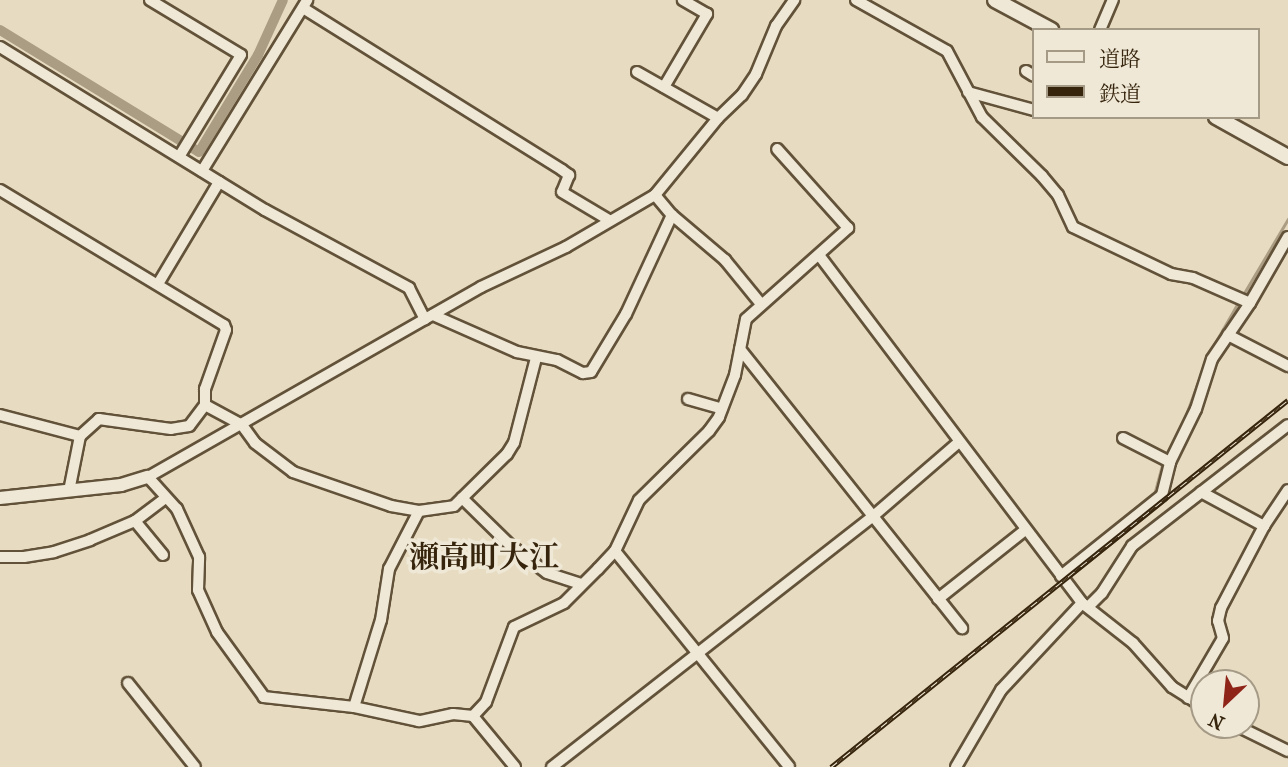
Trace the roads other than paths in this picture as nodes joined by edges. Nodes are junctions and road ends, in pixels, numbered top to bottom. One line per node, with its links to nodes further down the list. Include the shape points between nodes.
1 (151, 0): 18 (street, via 241,55)
2 (683, 0): 12 (street, via 707,14)
3 (794, 0): 15 (street, via 776,26 756,74)
4 (856, 0): 13 (street, via 947,51)
5 (995, 0): 8 (main road)
6 (1113, 0): 9 (street)
7 (305, 4): 20 (street); 25 (street, via 562,170 569,175 562,192)
8 (1047, 28)
9 (1101, 28)
10 (0, 47): 18 (street)
11 (637, 72): 12 (street)
12 (664, 87): 15 (street)
13 (968, 92): 14 (street); 29 (street, via 982,117 1058,195 1073,227 1171,274 1193,278)
14 (1032, 109)
15 (718, 118): 23 (street)
16 (1220, 119): 19 (main road)
17 (777, 149): 27 (street, via 848,228)
18 (179, 157): 20 (street)
19 (1288, 157)
20 (202, 171): 21 (street)
21 (219, 182): 28 (street); 31 (street, via 409,288)
22 (0, 190): 28 (street)
23 (655, 195): 24 (street); 25 (street)
24 (672, 215): 30 (street, via 725,260); 34 (street, via 626,314 591,372)
25 (609, 220): 31 (street)
26 (1288, 237): 29 (street)
27 (819, 255): 30 (street); 44 (street)
28 (158, 284): 37 (street, via 226,330 205,389)
29 (1250, 303): 32 (street)
30 (761, 304): 33 (street, via 746,319)
31 (429, 317): 34 (street); 40 (street)
32 (1228, 335): 35 (street); 45 (street, via 1212,359 1196,409)
33 (740, 349): 38 (street); 54 (street)
34 (536, 358): 52 (street, via 514,443)
35 (1288, 366)
36 (688, 399): 38 (street)
37 (205, 404): 40 (street); 42 (street, via 181,429 99,419)
38 (722, 409): 58 (street, via 709,431 639,500)
39 (0, 415): 42 (street)
40 (242, 425): 46 (street); 53 (street, via 255,443 293,472 391,506)
41 (1288, 425): 49 (street)
42 (80, 436): 48 (street)
43 (1124, 438): 45 (street)
44 (958, 443): 54 (street); 57 (street)
45 (1170, 462): 61 (street, via 1162,495)
46 (148, 477): 48 (street); 51 (street)
47 (1288, 490): 56 (street)
48 (69, 491): 50 (street)
49 (1201, 492): 56 (street); 64 (street, via 1132,546 1102,593)
50 (0, 498)
51 (165, 498): 55 (street); 69 (street, via 177,509 199,557 198,590 217,632 259,693)
52 (462, 498): 53 (street, via 454,506); 62 (street, via 547,573)
53 (419, 511): 69 (street, via 389,569 381,620)
54 (871, 518): 63 (street); 66 (street)
55 (135, 521): 59 (street); 60 (street, via 54,552)
56 (1264, 526): 68 (street, via 1222,608 1218,621 1223,638)
57 (1025, 530): 61 (street); 63 (street)
58 (615, 551): 62 (street); 66 (street)
59 (163, 555)
60 (0, 557)
61 (1061, 576): 64 (street)
62 (581, 584): 70 (street, via 564,603 514,627 486,702)
63 (938, 599): 65 (street)
64 (1086, 605): 68 (street, via 1133,643 1172,687); 77 (street, via 1001,690)
65 (962, 628)
66 (697, 654): 75 (street); 76 (street)
67 (128, 683): 73 (street)
68 (1188, 698)
69 (354, 707): 70 (street, via 419,721 453,714)
70 (472, 716): 74 (street)
71 (1260, 737): 72 (street)
72 (1288, 751)
73 (195, 767)
74 (515, 767)
75 (552, 767)
76 (789, 767)
77 (956, 767)

